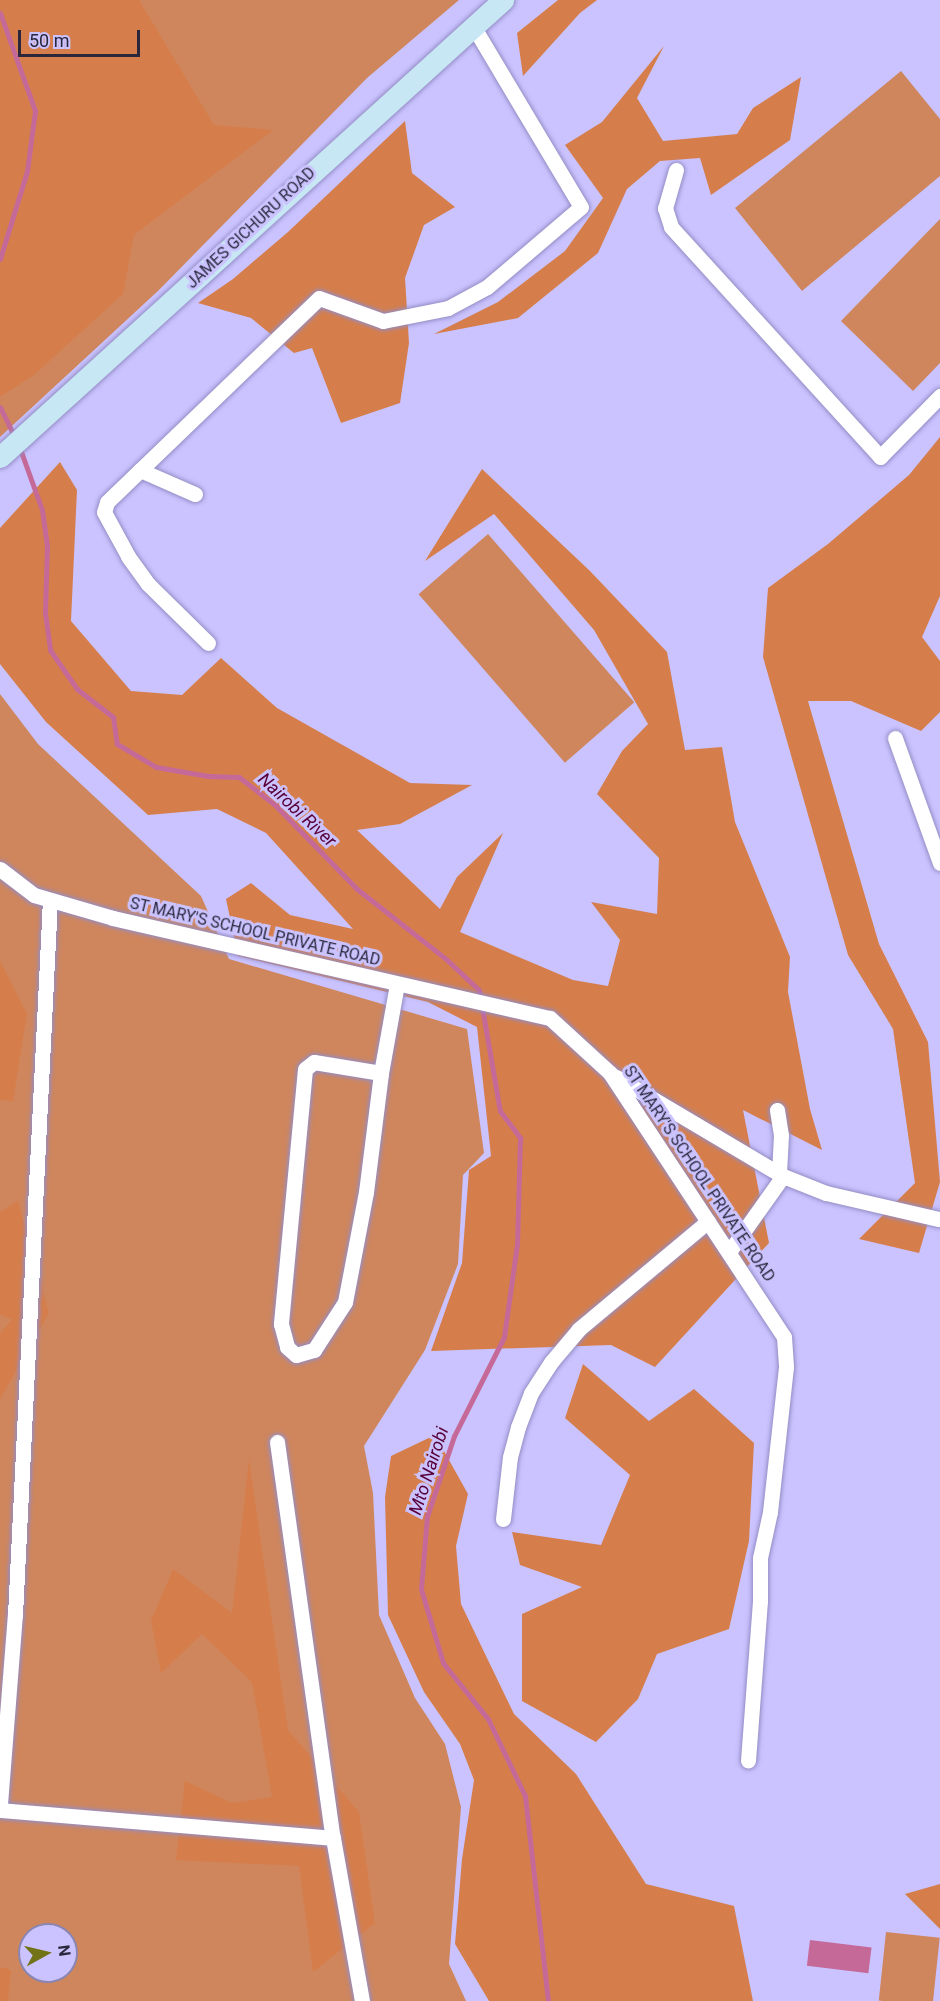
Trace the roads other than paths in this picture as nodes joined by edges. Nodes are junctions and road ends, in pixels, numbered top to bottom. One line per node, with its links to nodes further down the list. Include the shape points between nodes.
1 (503, 0): 2 (main road, JAMES GICHURU ROAD)
2 (474, 26): 5 (main road, JAMES GICHURU ROAD); 6 (street, via 581,207 487,287 448,308 383,321 320,298)
3 (676, 170): 4 (street, via 665,208 670,227 880,457)
4 (940, 396)
5 (4, 453)
6 (140, 471): 7 (street); 8 (street, via 106,502 104,512 148,584)
7 (195, 494)
8 (208, 643)
9 (895, 738): 10 (street)
10 (940, 863)
11 (0, 869): 12 (street, ST MARY'S SCHOOL PRIVATE ROAD, via 20,888)
12 (50, 900): 13 (street, ST MARY'S SCHOOL PRIVATE ROAD); 25 (street, via 12,1659)
13 (397, 984): 14 (street); 15 (street, ST MARY'S SCHOOL PRIVATE ROAD, via 550,1018)
14 (381, 1073): 14 (street, via 314,1062 305,1069 281,1324 286,1347 296,1355 314,1350 345,1302 366,1192)
15 (610, 1073): 17 (street); 19 (street, ST MARY'S SCHOOL PRIVATE ROAD)
16 (777, 1110): 17 (street)
17 (781, 1174): 18 (street, via 826,1193); 21 (street)
18 (940, 1219): 20 (street)
19 (708, 1221): 21 (street, ST MARY'S SCHOOL PRIVATE ROAD); 23 (street, via 579,1329 552,1361 531,1393 518,1427 510,1457)
20 (940, 1231)
21 (729, 1252): 24 (street, ST MARY'S SCHOOL PRIVATE ROAD, via 774,1319 784,1337 786,1353 770,1512 760,1558)
22 (277, 1442): 27 (street)
23 (504, 1519)
24 (748, 1761)
25 (0, 1804)
26 (0, 1810): 27 (street)
27 (333, 1838): 28 (street)
28 (362, 2001)

